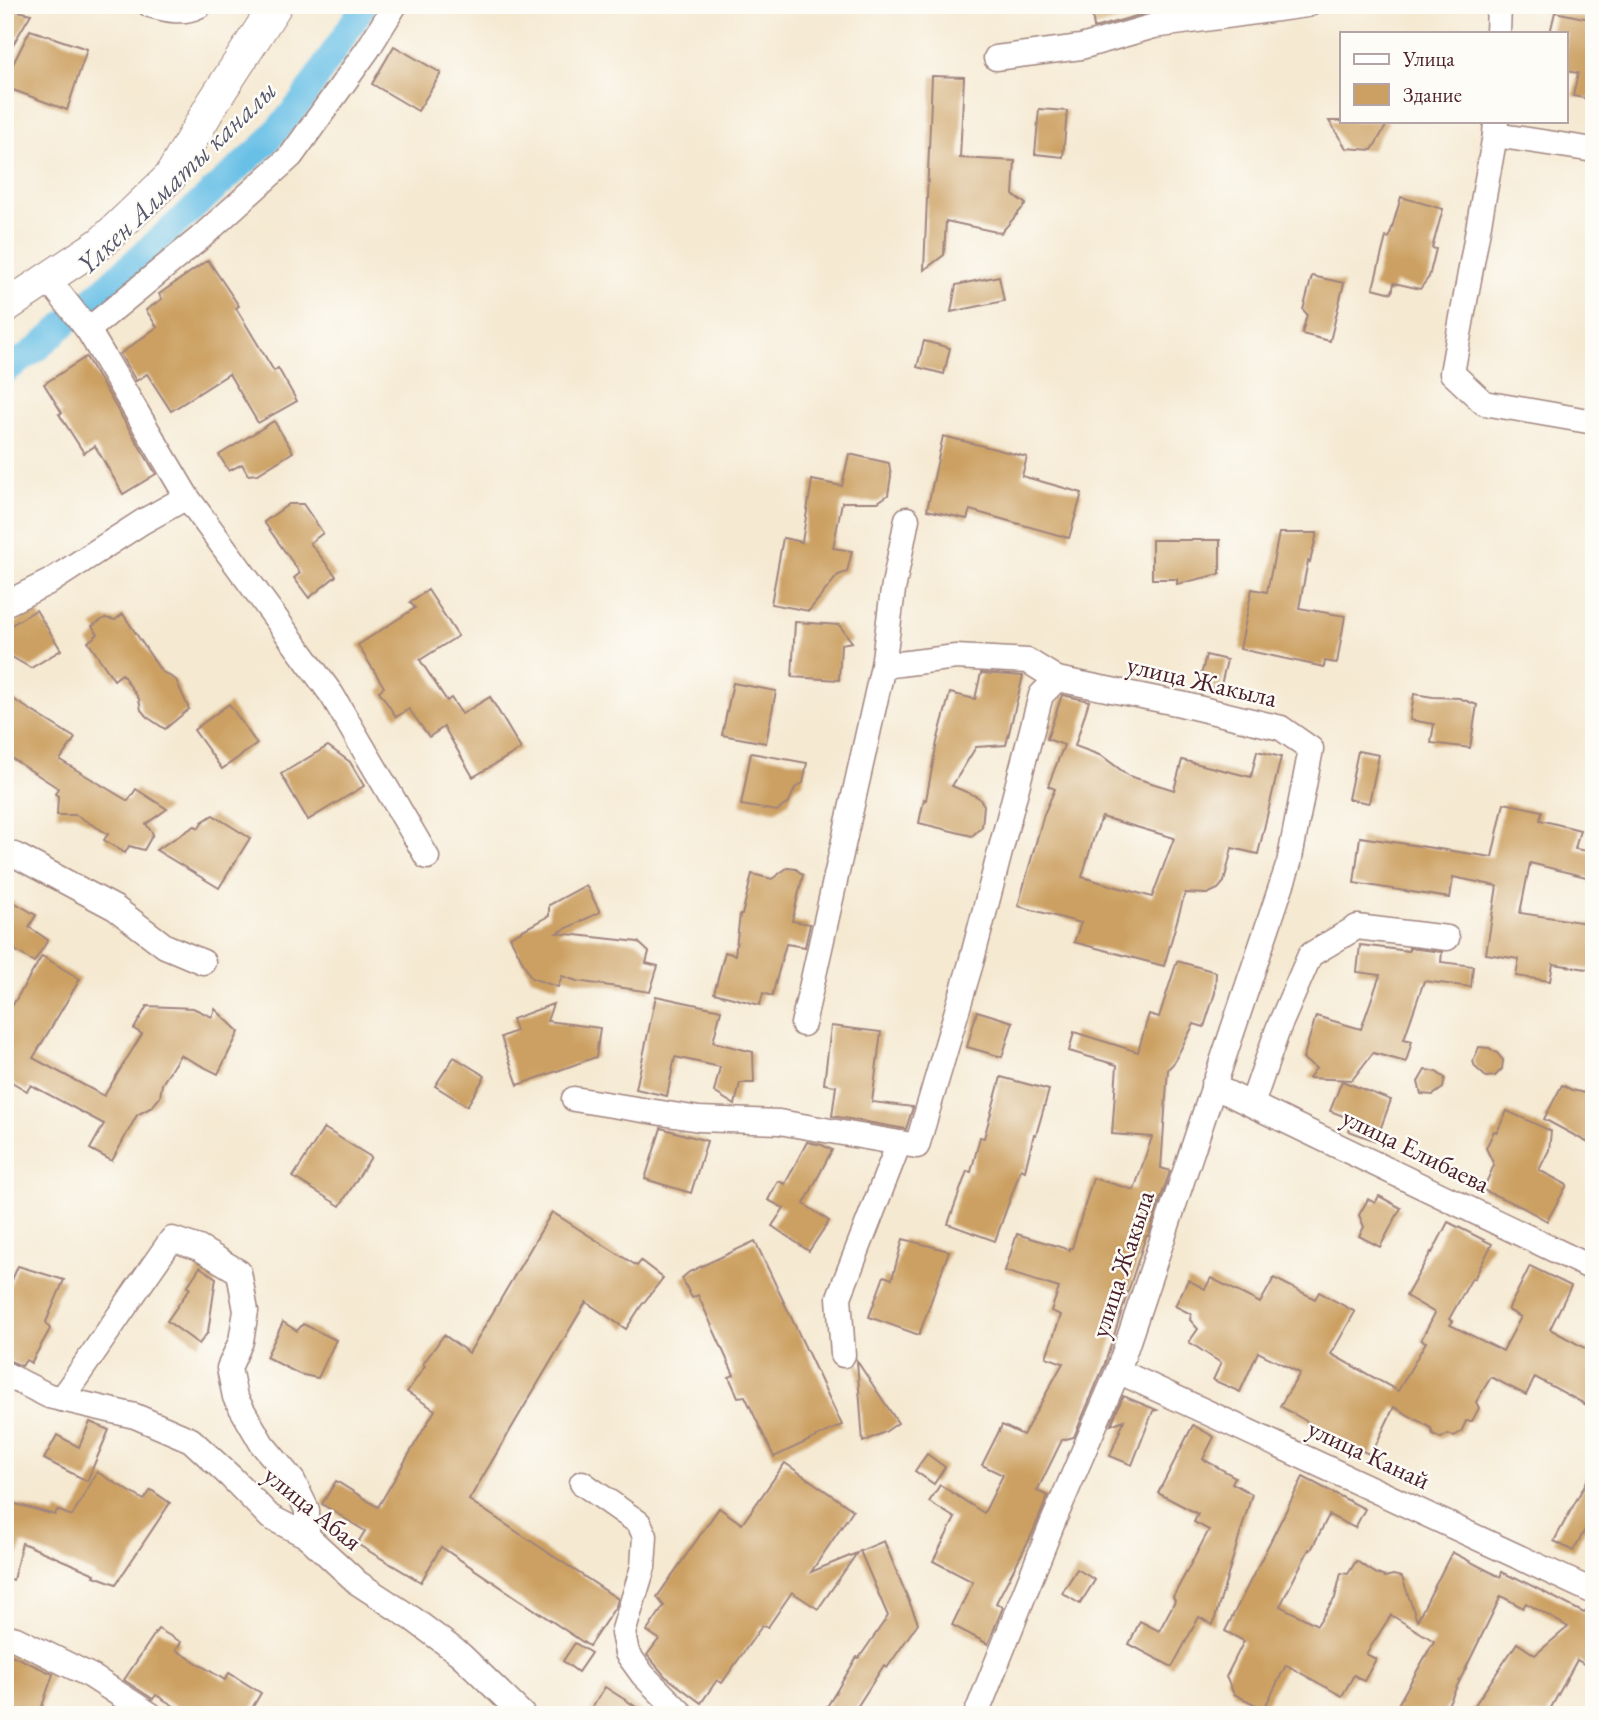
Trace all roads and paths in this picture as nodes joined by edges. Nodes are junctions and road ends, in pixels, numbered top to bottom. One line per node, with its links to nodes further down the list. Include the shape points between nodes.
1 (149, 5): 2 (street, via 170,10 192,10)
2 (200, 5)
3 (276, 5): 11 (main road, via 170,177 101,243)
4 (395, 5): 13 (street, via 291,156)
5 (1307, 5): 8 (street, via 1154,26 1081,47)
6 (1499, 5): 7 (street)
7 (1498, 32)
8 (996, 58)
9 (1495, 128): 10 (street); 14 (street, via 1452,373 1484,403)
10 (1594, 150)
11 (48, 279): 12 (main road); 13 (street)
12 (5, 307)
13 (88, 330): 15 (street)
14 (1594, 422)
15 (187, 497): 17 (street); 21 (street, via 332,695)
16 (907, 519): 18 (street)
17 (5, 604)
18 (883, 666): 19 (street, via 956,657 1028,661); 24 (street)
19 (1057, 678): 25 (street, улица Жакыла, via 1281,728 1311,749 1289,863); 28 (street, via 1041,695 971,963 917,1146)
20 (5, 852): 23 (street, via 115,908 165,946)
21 (427, 857)
22 (1447, 938): 27 (street, via 1357,927 1310,955)
23 (202, 962)
24 (803, 1024)
25 (1213, 1086): 27 (street, улица Елибаева); 31 (street, улица Жакыла)
26 (575, 1099): 28 (street, via 699,1119 779,1122)
27 (1252, 1104): 29 (street, улица Елибаева)
28 (899, 1143): 30 (street, via 839,1297)
29 (1594, 1269)
30 (843, 1355)
31 (1118, 1371): 36 (street, улица Канай); 41 (street, улица Жакыла)
32 (5, 1374): 33 (street, улица Абая)
33 (61, 1399): 35 (street, улица Абая, via 135,1416 191,1440 270,1517); 35 (street, via 172,1239 200,1248 239,1272 246,1311 241,1341 229,1368 236,1397 262,1444 293,1480 307,1510)
34 (582, 1483): 40 (street, via 639,1523 645,1536 643,1567 623,1633 627,1653)
35 (307, 1536): 39 (street, улица Абая, via 358,1583 461,1655)
36 (1594, 1592)
37 (5, 1636): 38 (street, via 91,1676)
38 (151, 1715)
39 (523, 1715)
40 (683, 1715)
41 (976, 1715)

